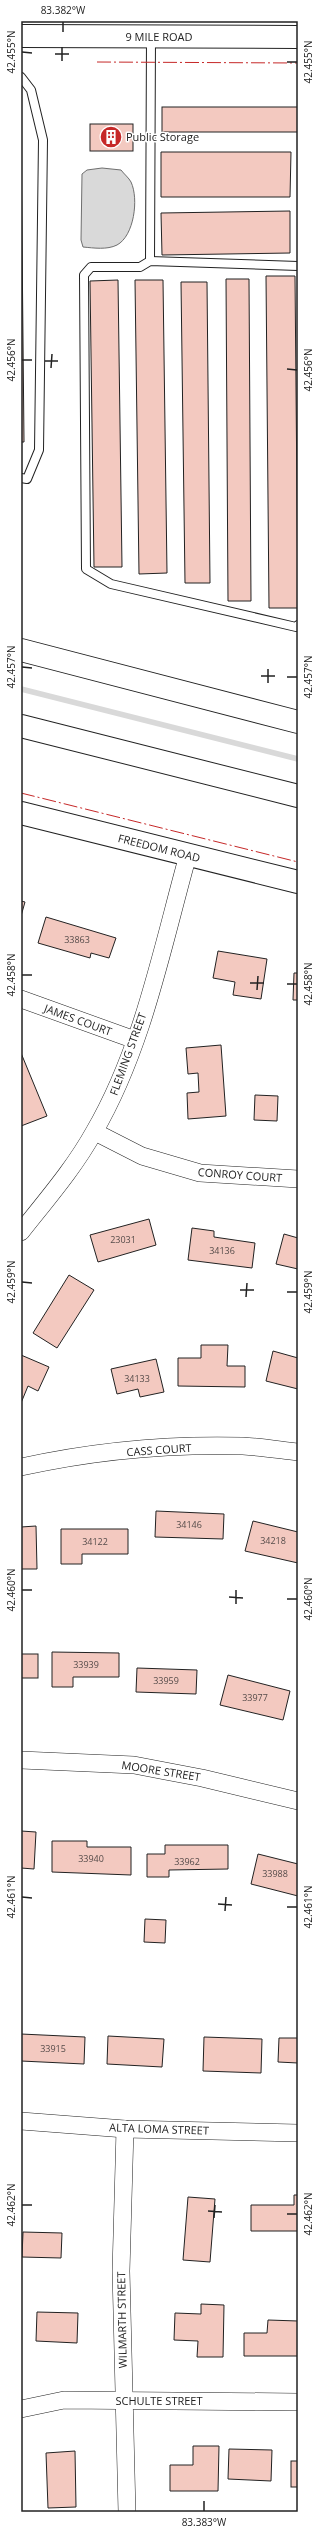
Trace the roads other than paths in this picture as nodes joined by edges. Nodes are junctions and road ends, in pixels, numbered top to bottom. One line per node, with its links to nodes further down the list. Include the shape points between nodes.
1 (21, 36): 2 (main road, 9 MILE ROAD)
2 (151, 37): 3 (main road, 9 MILE ROAD); 7 (lane)
3 (298, 37)
4 (21, 77): 6 (lane)
5 (21, 90): 6 (lane)
6 (31, 90): 9 (lane, via 43,140 39,450 27,479)
7 (150, 261): 8 (lane); 10 (lane, via 140,268 91,267 84,275 86,569 111,584 296,627)
8 (298, 266)
9 (21, 478)
10 (298, 625)
11 (21, 650): 12 (main road)
12 (298, 722)
13 (21, 726): 14 (main road)
14 (298, 796)
15 (21, 812): 16 (main road, FREEDOM ROAD)
16 (188, 855): 17 (main road, FREEDOM ROAD); 19 (street, FLEMING STREET)
17 (298, 882)
18 (21, 999): 19 (street, JAMES COURT)
19 (135, 1040): 20 (street, FLEMING STREET, via 118,1086)
20 (95, 1132): 21 (street, CONROY COURT, via 142,1156 200,1173); 22 (street, FLEMING STREET, via 71,1169)
21 (298, 1179)
22 (21, 1232)
23 (298, 1452): 24 (street, CASS COURT, via 244,1446 151,1448 46,1461)
24 (21, 1467)
25 (21, 1760): 26 (street, MOORE STREET, via 134,1765 202,1778)
26 (298, 1802)
27 (21, 2121): 28 (street, ALTA LOMA STREET)
28 (124, 2129): 29 (street, ALTA LOMA STREET); 30 (street, WILMARTH STREET, via 121,2271)
29 (298, 2133)
30 (124, 2401): 31 (street, SCHULTE STREET); 32 (street, SCHULTE STREET, via 64,2400); 33 (street, WILMARTH STREET)
31 (298, 2402)
32 (21, 2409)
33 (127, 2512)

